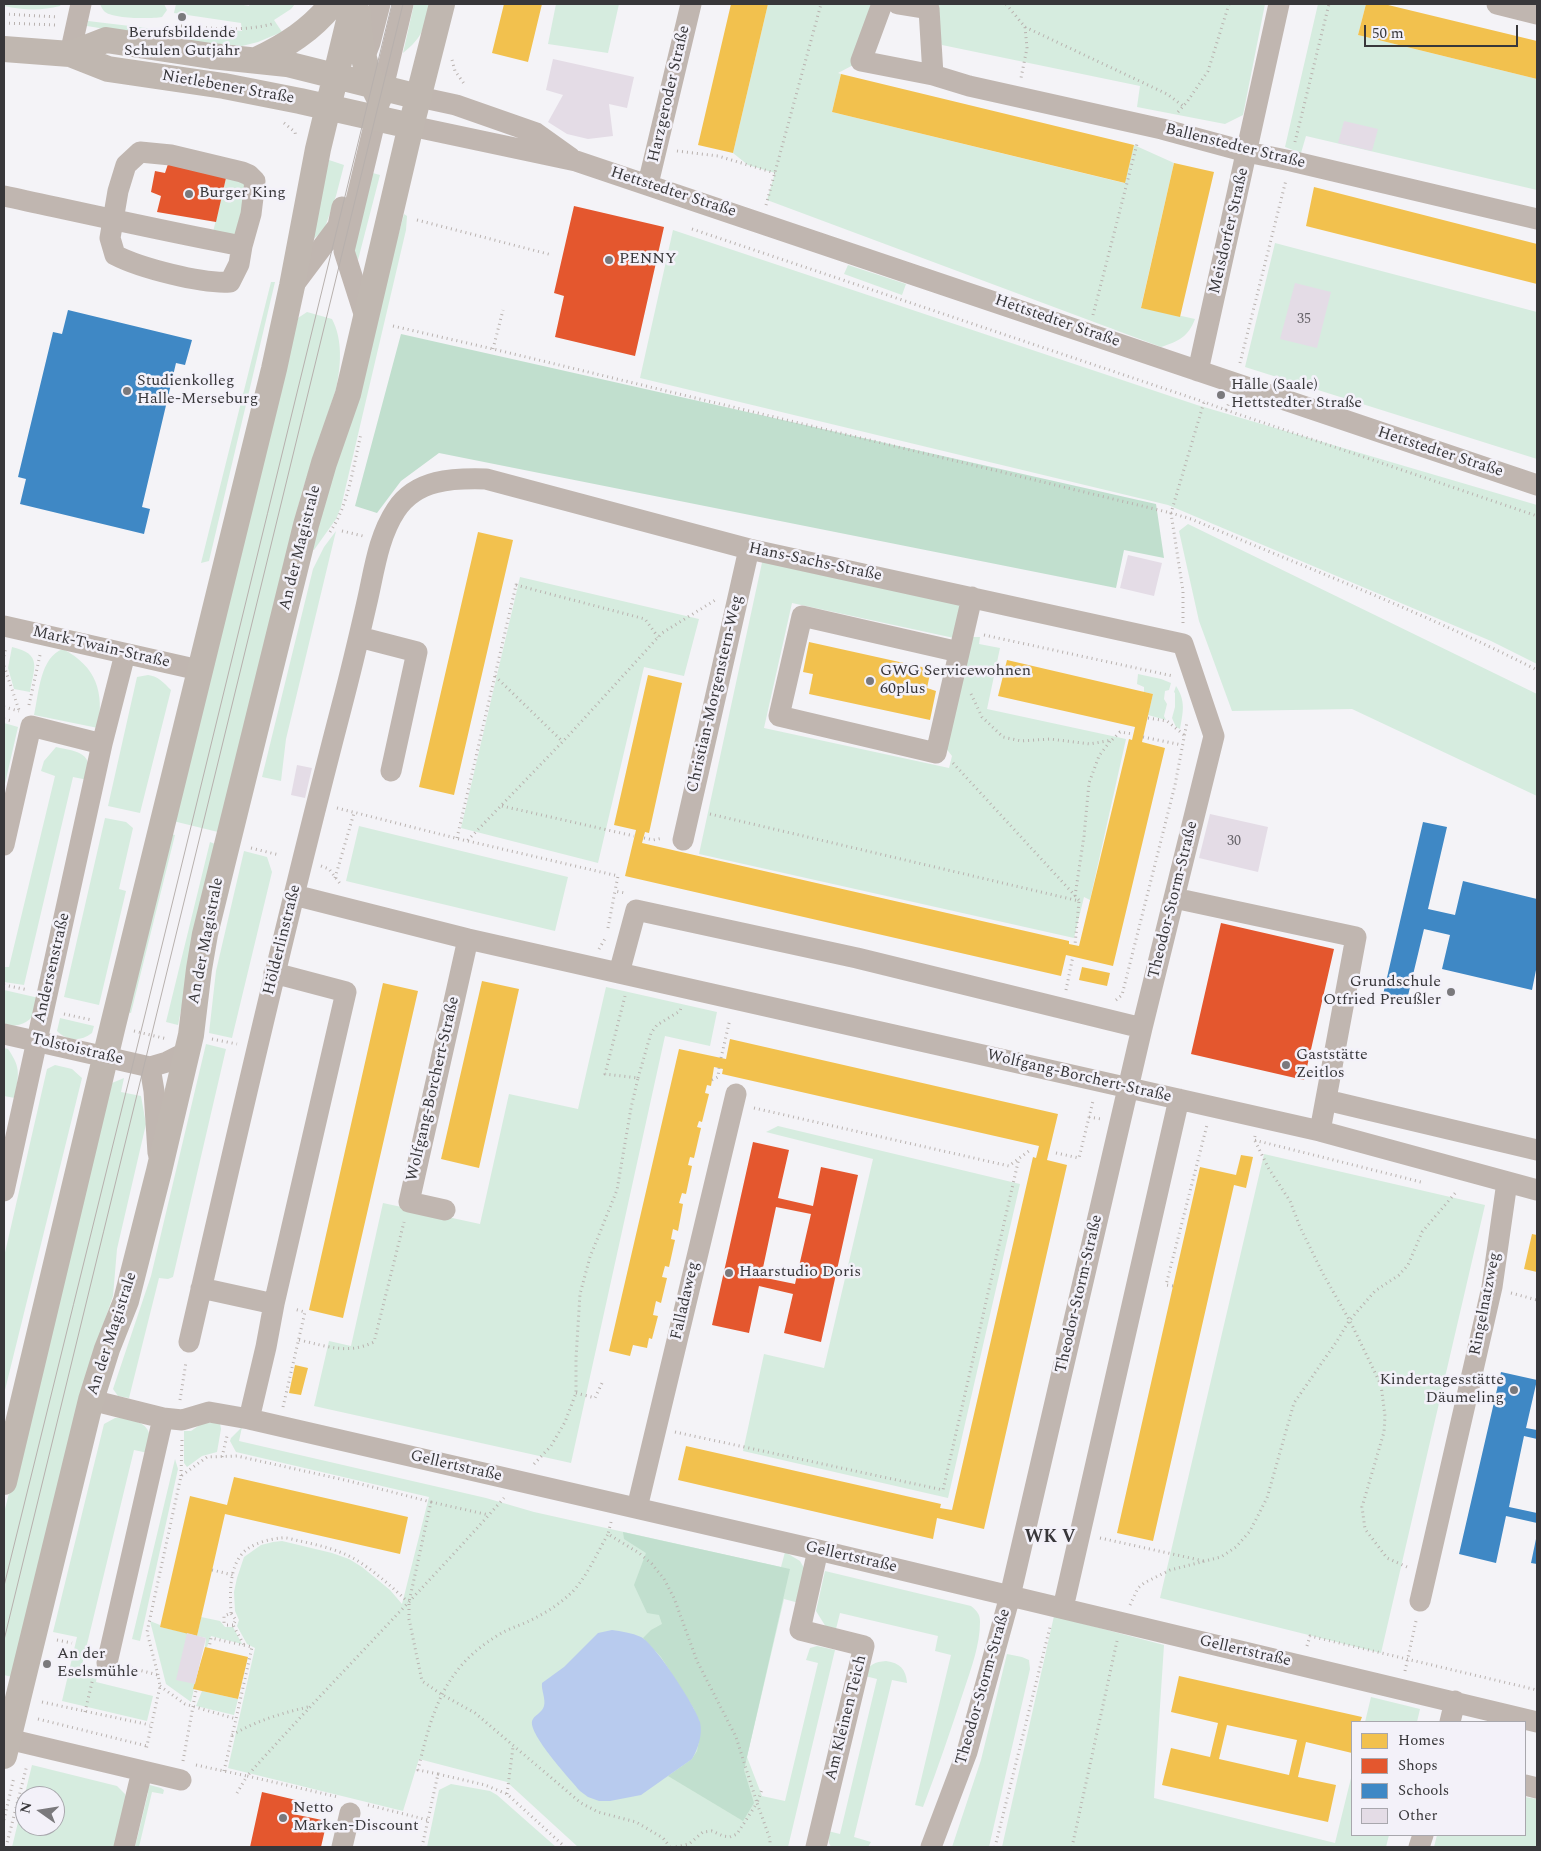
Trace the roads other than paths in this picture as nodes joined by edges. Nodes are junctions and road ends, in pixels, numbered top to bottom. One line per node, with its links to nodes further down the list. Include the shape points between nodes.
1 (81, 4): 16 (street)
2 (332, 4): 17 (main road, via 301,35)
3 (353, 4): 20 (main road)
4 (358, 4): 18 (main road)
5 (380, 4): 18 (street)
6 (392, 4): 22 (street)
7 (403, 4): 22 (street)
8 (442, 4): 21 (main road, An der Magistrale)
9 (691, 4): 27 (street, Harzgeroder Straße)
10 (882, 4): 19 (street, Ballenstedter Straße, via 861,61)
11 (898, 4): 19 (street, via 929,9)
12 (1279, 4): 25 (street, Meisdorfer Straße)
13 (1497, 4): 14 (street)
14 (1537, 14)
15 (4, 49): 16 (main road, Nietlebener Straße)
16 (70, 54): 17 (main road, Nietlebener Straße, via 106,40); 23 (main road, Nietlebener Straße, via 108,69 224,86)
17 (256, 60): 20 (main road, Nietlebener Straße, via 294,65)
18 (364, 60): 20 (street, via 346,74); 22 (main road)
19 (934, 75): 25 (street, Ballenstedter Straße)
20 (336, 76): 22 (main road); 23 (main road)
21 (419, 96): 22 (main road); 24 (main road, An der Magistrale); 26 (street, Hettstedter Straße, via 456,105 536,133)
22 (375, 101): 23 (main road); 24 (main road); 32 (street, via 338,226); 33 (street, via 344,251)
23 (328, 107): 32 (main road)
24 (412, 126): 26 (street, Hettstedter Straße); 33 (main road, An der Magistrale)
25 (1247, 152): 29 (street, Ballenstedter Straße); 34 (street, Meisdorfer Straße)
26 (576, 161): 27 (street, Hettstedter Straße)
27 (648, 184): 34 (street, Hettstedter Straße)
28 (4, 196): 30 (street)
29 (1537, 219)
30 (113, 220): 31 (street); 31 (street, via 110,238 115,255 130,263 216,283 230,282 239,264); 31 (street, via 118,190 126,165 133,157 146,151 172,155 242,172 255,181 251,214)
31 (242, 246)
32 (292, 286): 43 (main road)
33 (366, 320): 57 (main road, An der Magistrale, via 348,394 314,498 206,934 191,1035)
34 (1198, 371): 35 (street, Hettstedter Straße)
35 (1537, 485)
36 (382, 540): 37 (street, Hans-Sachs-Straße, via 397,508 412,494 444,480 462,478 486,479); 40 (street, Hölderlinstraße)
37 (749, 549): 38 (street, Hans-Sachs-Straße); 47 (street, Christian-Morgenstern-Weg)
38 (972, 597): 41 (street); 44 (street, Hans-Sachs-Straße, via 1183,644)
39 (6, 633): 42 (street, Mark-Twain-Straße)
40 (359, 637): 46 (street, via 417,652); 49 (street, Hölderlinstraße)
41 (959, 652): 41 (street, via 936,754 779,716 802,616)
42 (125, 654): 43 (street, Mark-Twain-Straße); 45 (street, Andersenstraße)
43 (199, 670): 58 (main road)
44 (1214, 736): 50 (street, Theodor-Storm-Straße)
45 (102, 744): 48 (street, via 31,726); 56 (street, Andersenstraße)
46 (391, 770)
47 (683, 840)
48 (4, 845)
49 (294, 895): 51 (street, Wolfgang-Borchert-Straße); 52 (street, Hölderlinstraße)
50 (1174, 898): 54 (street, Theodor-Storm-Straße); 63 (street, via 1356,937)
51 (468, 939): 53 (street, Wolfgang-Borchert-Straße); 70 (street, Wolfgang-Borchert-Straße, via 409,1202)
52 (274, 973): 71 (street, Hölderlinstraße); 72 (street, via 346,992)
53 (624, 974): 54 (street, via 636,910 857,958); 60 (street, Wolfgang-Borchert-Straße)
54 (1142, 1028): 60 (street, Theodor-Storm-Straße)
55 (4, 1034): 56 (street, Tolstoistraße)
56 (37, 1041): 58 (street, Tolstoistraße); 69 (street, Andersenstraße)
57 (195, 1045): 59 (street, via 167,1062); 66 (main road, An der Magistrale)
58 (105, 1056): 59 (street, Tolstoistraße); 77 (main road)
59 (150, 1067): 66 (street)
60 (1128, 1088): 62 (street, Wolfgang-Borchert-Straße); 80 (street, Theodor-Storm-Straße)
61 (734, 1099): 78 (street, Falladaweg)
62 (1179, 1100): 64 (street, Wolfgang-Borchert-Straße); 82 (street, via 1080,1533)
63 (1326, 1100): 64 (street); 65 (street)
64 (1320, 1131): 67 (street, Wolfgang-Borchert-Straße)
65 (1537, 1150)
66 (158, 1171): 74 (main road, An der Magistrale, via 126,1301)
67 (1507, 1182): 68 (street, Wolfgang-Borchert-Straße); 81 (street, Ringelnatzweg, via 1492,1287)
68 (1537, 1190)
69 (4, 1191)
70 (445, 1210)
71 (201, 1288): 72 (street); 73 (street, Hölderlinstraße)
72 (274, 1304): 76 (street)
73 (189, 1342)
74 (91, 1400): 75 (street); 87 (main road, An der Magistrale)
75 (172, 1419): 76 (street, Gellertstraße, via 209,1412); 83 (street)
76 (249, 1419): 78 (street, Gellertstraße)
77 (5, 1470)
78 (637, 1508): 79 (street, Gellertstraße)
79 (818, 1550): 80 (street, Gellertstraße); 93 (street, Am Kleinen Teich, via 800,1630 864,1646)
80 (1010, 1596): 82 (street, Gellertstraße); 94 (street, Theodor-Storm-Straße, via 967,1752)
81 (1420, 1601)
82 (1059, 1607): 84 (street, Gellertstraße, via 1125,1614 1303,1665)
83 (108, 1662)
84 (1455, 1701): 85 (street); 86 (street, Gellertstraße)
85 (1450, 1721)
86 (1537, 1722)
87 (15, 1746): 88 (street)
88 (144, 1762): 89 (street); 91 (street)
89 (182, 1771)
90 (351, 1807): 92 (street)
91 (124, 1847)
92 (342, 1847)
93 (816, 1847)
94 (931, 1847)

